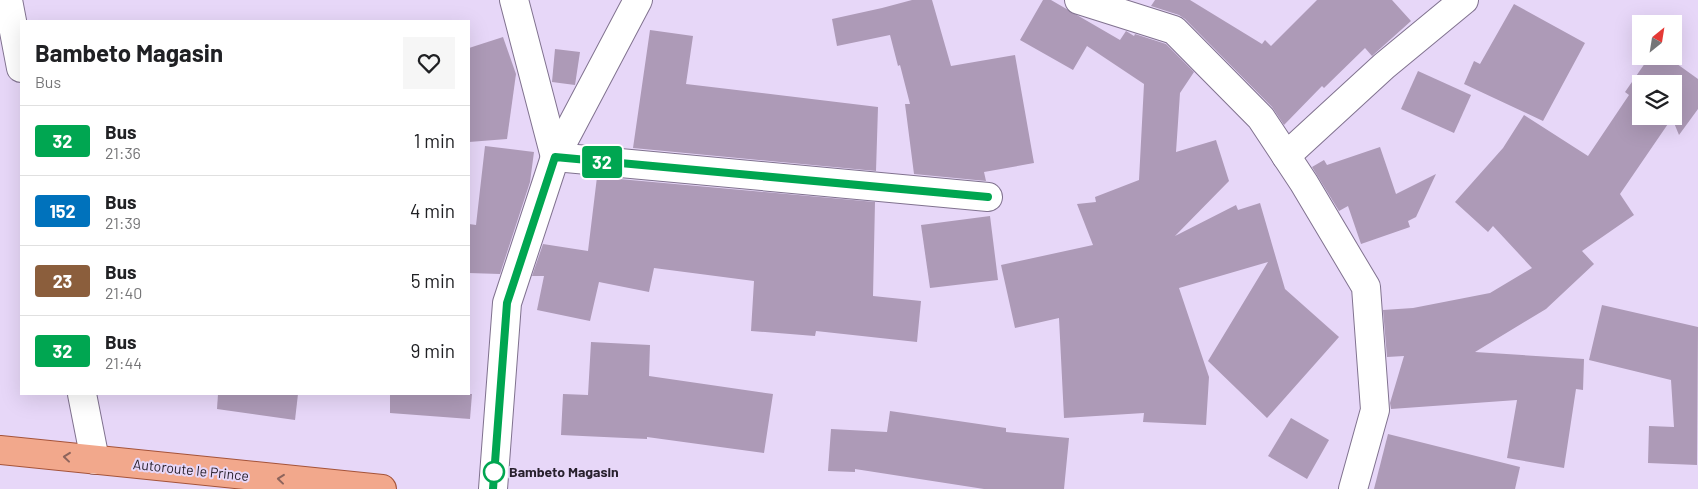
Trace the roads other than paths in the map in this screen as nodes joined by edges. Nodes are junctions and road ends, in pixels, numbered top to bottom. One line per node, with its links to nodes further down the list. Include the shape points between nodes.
1 (8, 0): 6 (street)
2 (514, 0): 8 (street)
3 (638, 0): 8 (street)
4 (1079, 0): 7 (street, via 1174,30 1260,118)
5 (1464, 0): 7 (street, via 1384,66)
6 (20, 63)
7 (1286, 156): 15 (street, via 1366,287 1375,410)
8 (555, 157): 9 (street); 14 (street, via 507,303)
9 (988, 197)
10 (82, 395): 12 (street)
11 (0, 450): 12 (main road, Autoroute le Prince, one-way to 11)
12 (95, 460): 13 (main road, Autoroute le Prince, one-way to 12)
13 (382, 489)
14 (493, 489)
15 (1353, 489)

